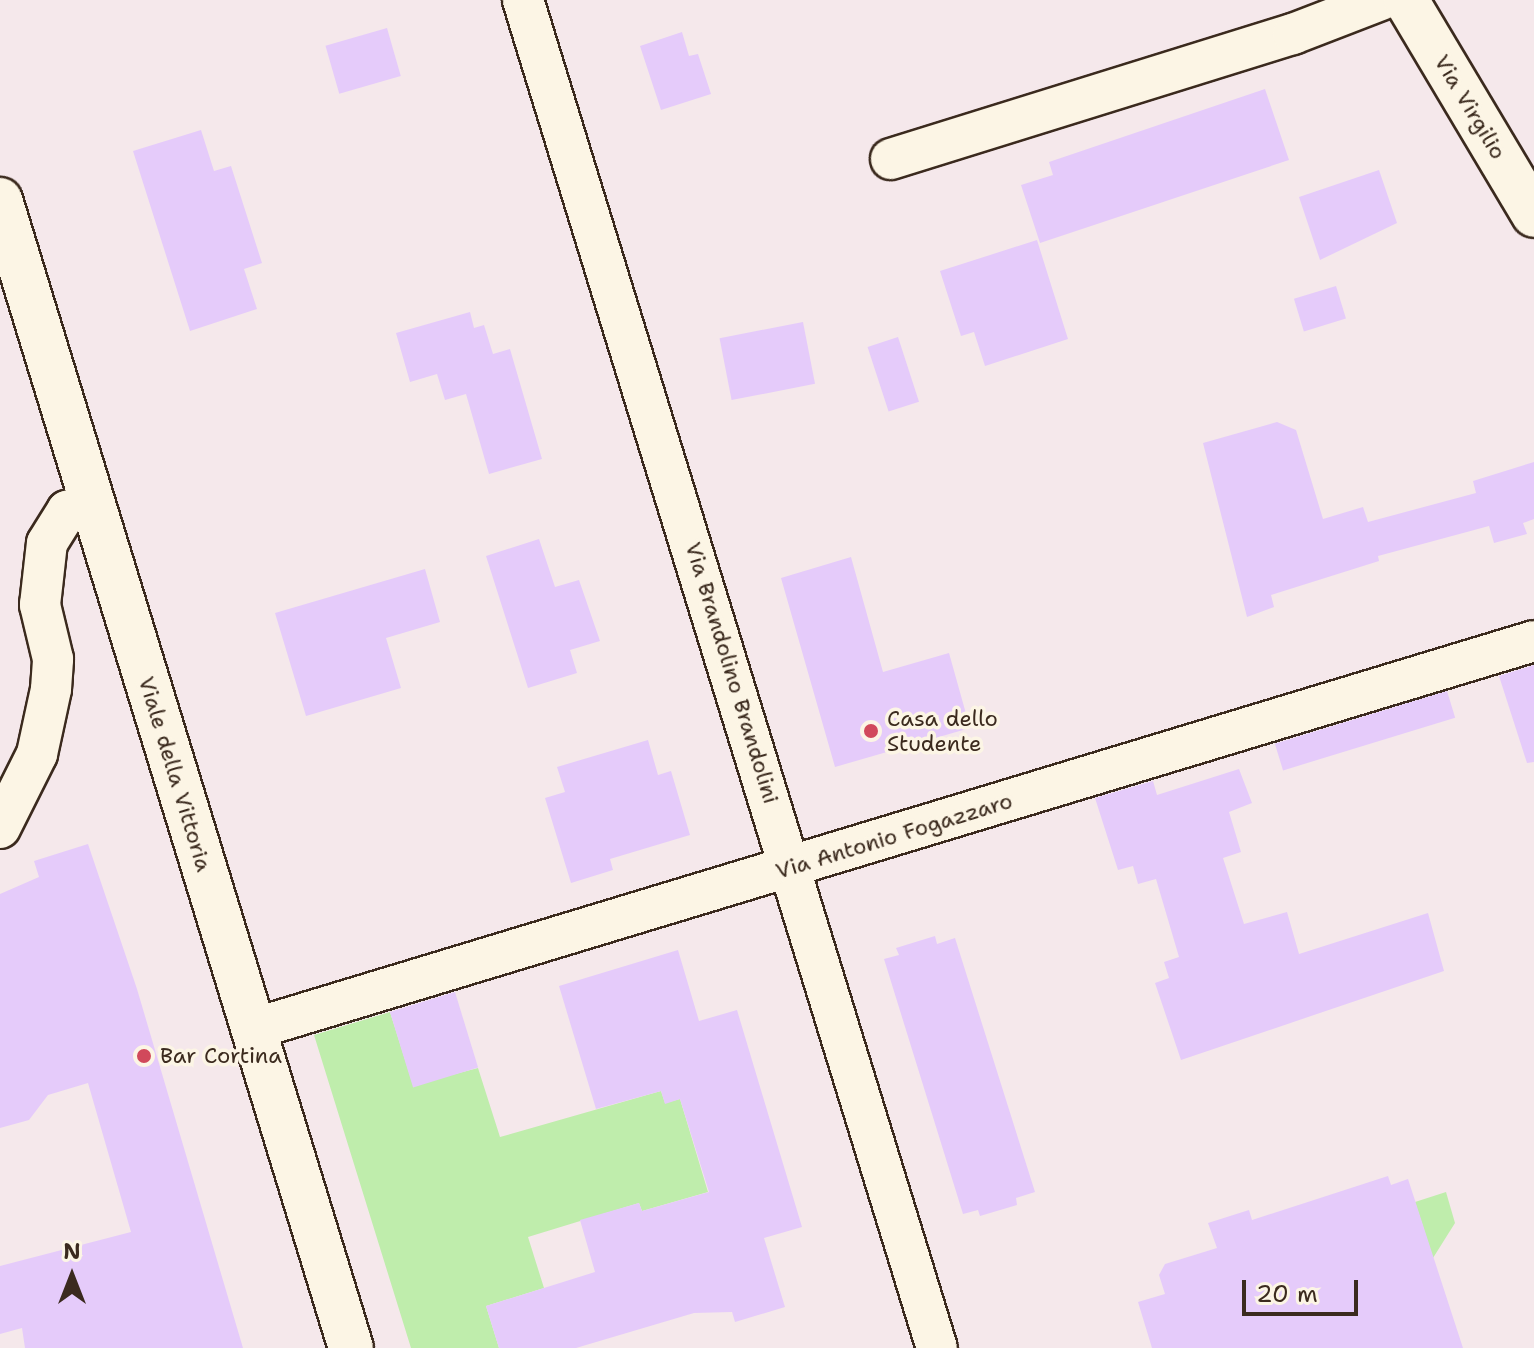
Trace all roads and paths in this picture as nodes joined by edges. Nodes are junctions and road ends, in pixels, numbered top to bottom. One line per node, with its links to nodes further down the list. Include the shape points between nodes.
1 (523, 0): 11 (street, Via Brandolino Brandolini)
2 (1381, 0): 4 (street, via 1293,34)
3 (1406, 0): 6 (street, Via Virgilio)
4 (891, 159)
5 (0, 200): 7 (street, Viale della Vittoria)
6 (1534, 215)
7 (7, 245): 8 (street, Viale della Vittoria)
8 (92, 503): 10 (street, via 67,511 47,543 40,605 53,659 51,689 37,754); 12 (street, Viale della Vittoria)
9 (1534, 641): 11 (street, Via Antonio Fogazzaro)
10 (0, 828)
11 (792, 867): 12 (street, Via Antonio Fogazzaro); 14 (street, Via Brandolino Brandolini)
12 (253, 1029): 13 (street, Viale della Vittoria)
13 (351, 1348)
14 (937, 1348)

